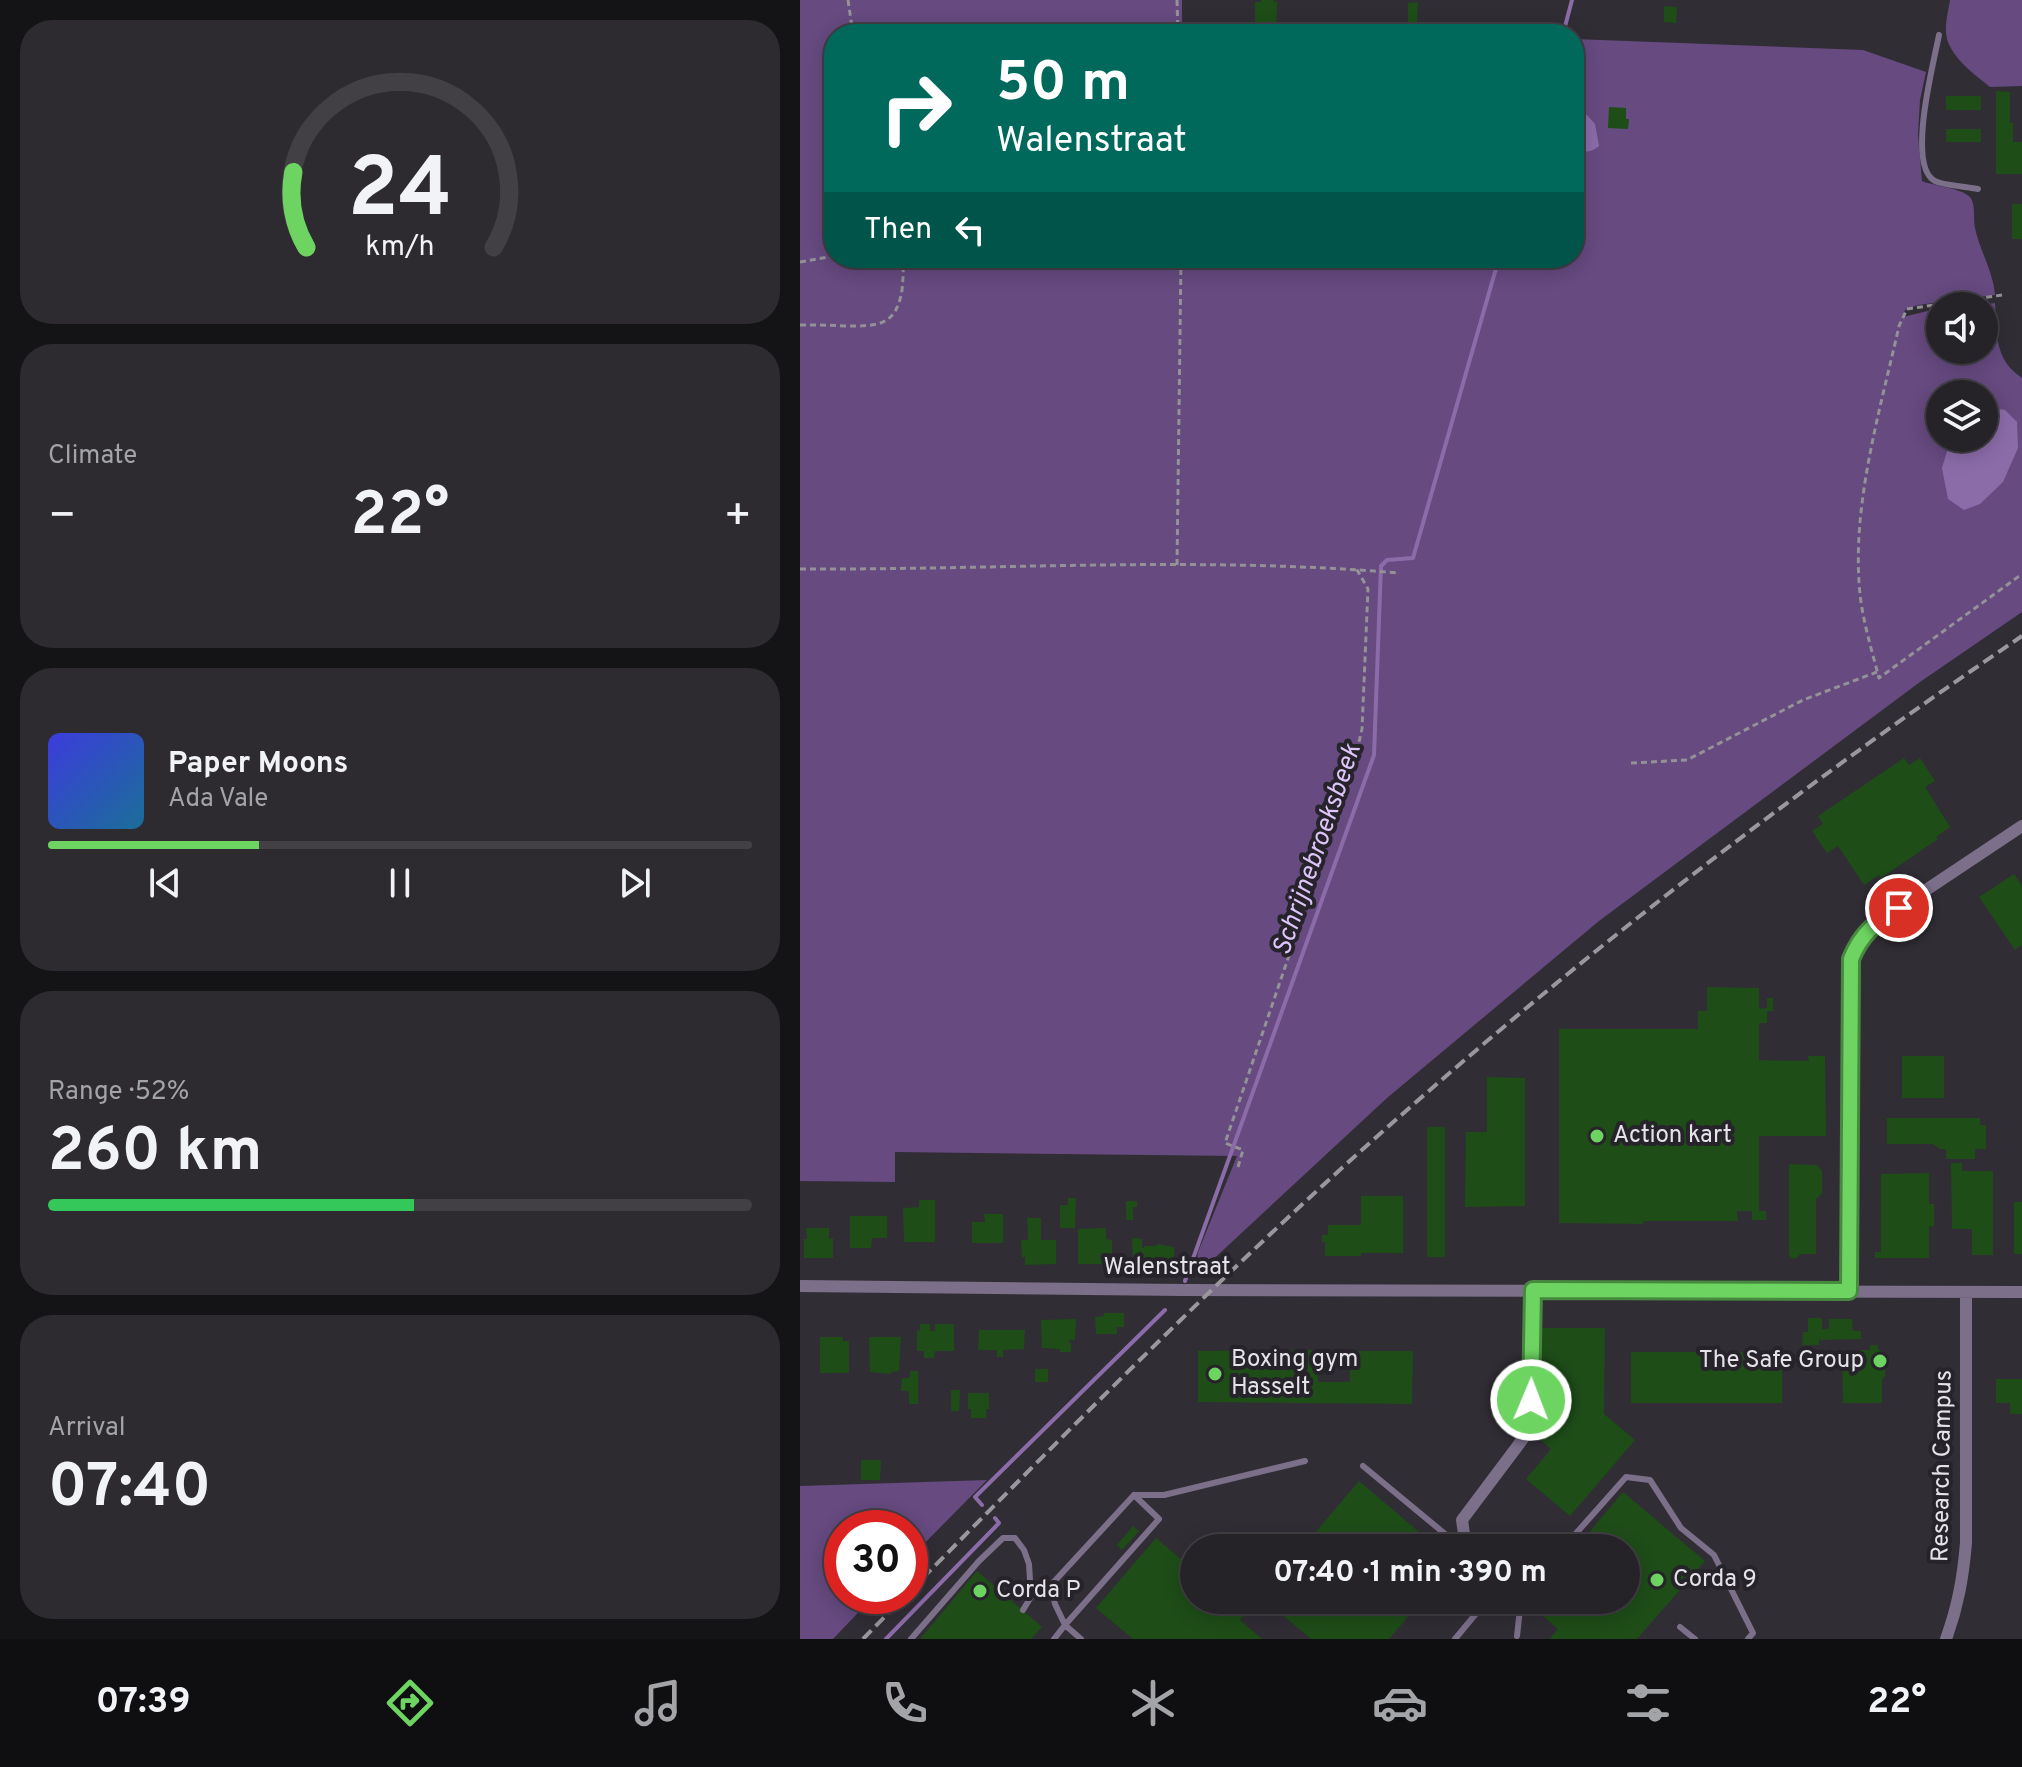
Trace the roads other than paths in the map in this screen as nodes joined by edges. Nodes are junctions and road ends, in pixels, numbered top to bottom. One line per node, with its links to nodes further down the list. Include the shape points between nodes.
1 (1939, 35): 2 (lane, via 1923,121 1926,172 1934,181)
2 (1978, 189)
3 (2022, 826): 6 (street, via 1875,924 1851,959)
4 (800, 1286): 5 (street, Walenstraat)
5 (1533, 1290): 6 (street, Walenstraat); 12 (street, via 1531,1428)
6 (1849, 1291): 7 (street, Walenstraat)
7 (1966, 1292): 8 (street, Walenstraat); 29 (street, Research Campus, via 1966,1543 1956,1613)
8 (2022, 1292)
9 (1305, 1461): 11 (lane, via 1164,1495)
10 (1363, 1466): 13 (lane)
11 (1134, 1495): 19 (lane, via 1051,1585); 19 (lane, via 1159,1519)
12 (1462, 1520): 13 (lane); 14 (street)
13 (1445, 1534)
14 (1463, 1534)
15 (1575, 1534): 22 (lane, via 1626,1477 1650,1480 1681,1528 1714,1555)
16 (1023, 1610): 23 (lane, via 1031,1597 1029,1564 1015,1538 1003,1538)
17 (1476, 1614): 26 (lane)
18 (1519, 1614): 21 (lane)
19 (1065, 1625): 24 (lane); 25 (lane)
20 (1680, 1627): 27 (lane)
21 (1517, 1636)
22 (1751, 1636): 28 (lane)
23 (911, 1639)
24 (1054, 1639)
25 (1081, 1639)
26 (1455, 1639)
27 (1695, 1639)
28 (1760, 1639)
29 (1946, 1639)

